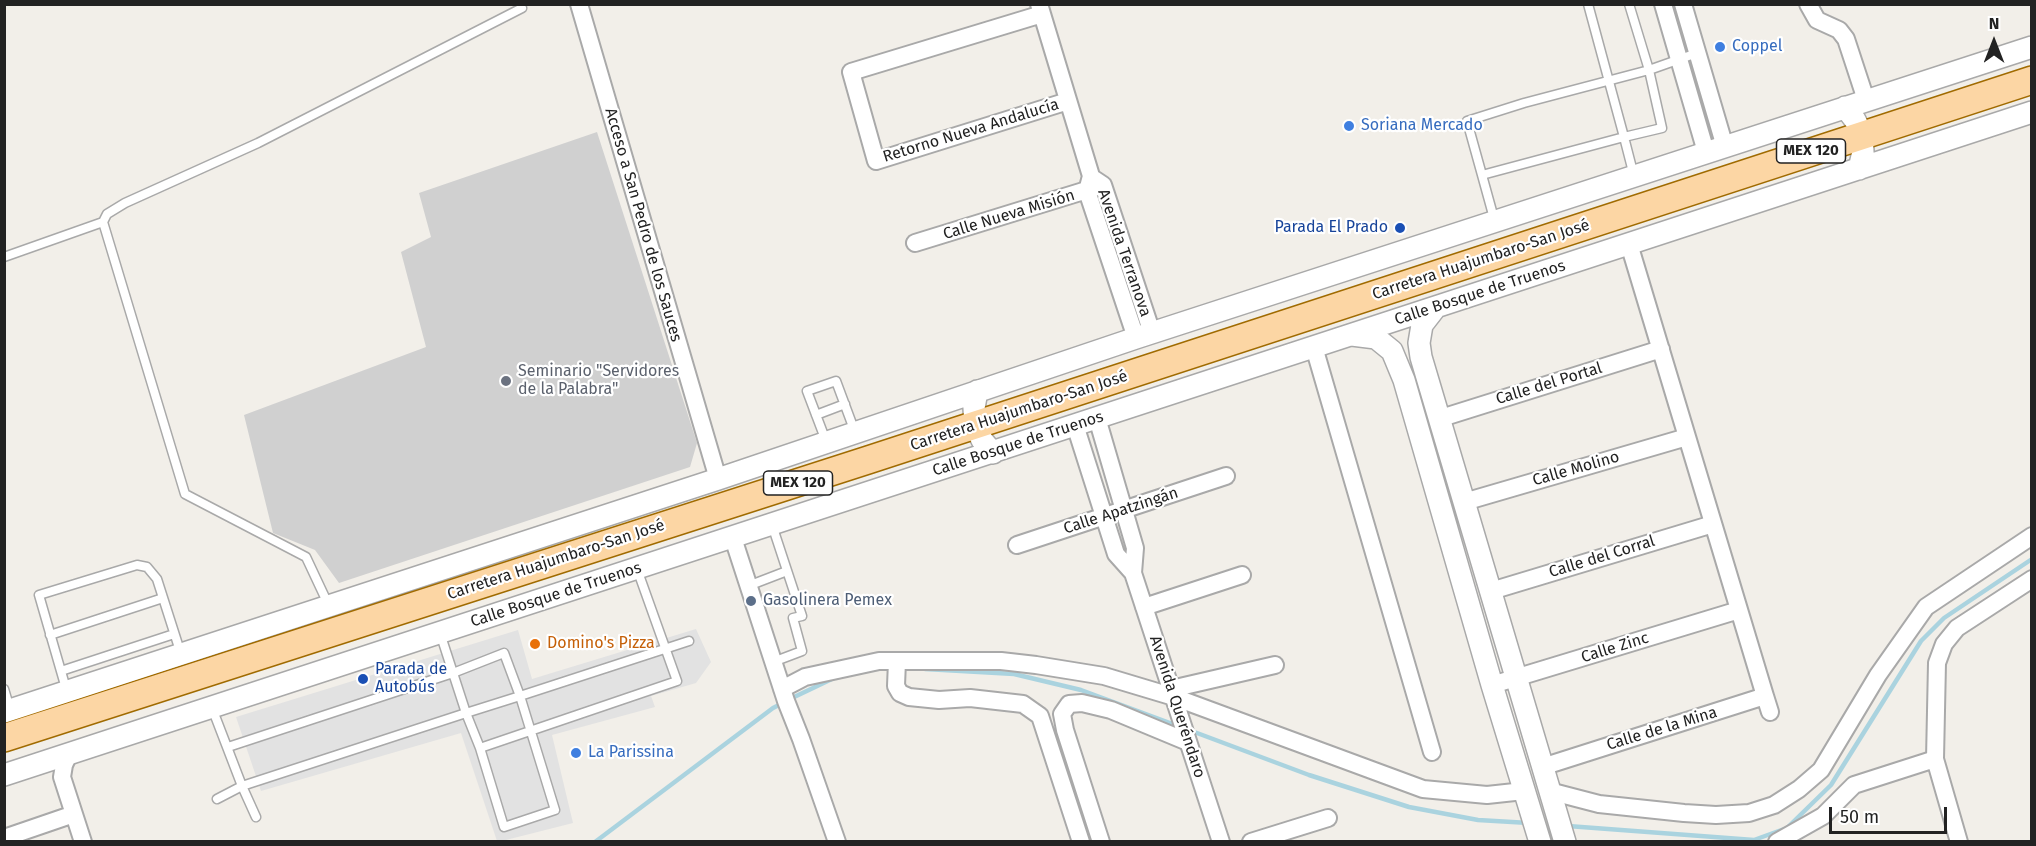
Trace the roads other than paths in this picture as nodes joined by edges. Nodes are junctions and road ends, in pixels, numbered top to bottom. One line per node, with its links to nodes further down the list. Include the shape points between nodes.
1 (579, 4): 55 (street, Acceso a San Pedro de los Sauces)
2 (1588, 4): 14 (lane)
3 (1629, 4): 12 (lane)
4 (1663, 4): 11 (street)
5 (1683, 4): 10 (street)
6 (1808, 4): 15 (street, via 1817,20 1839,30 1846,39)
7 (522, 8): 28 (lane, via 258,143 125,203 107,214)
8 (1040, 9): 16 (street, Avenida Terranova); 16 (street, Retorno Nueva Andalucía, via 851,72 876,161)
9 (2031, 47): 15 (street)
10 (1697, 53): 11 (lane); 21 (street)
11 (1679, 61): 12 (lane); 21 (street)
12 (1649, 70): 14 (lane); 20 (lane, via 1662,128)
13 (2031, 80): 19 (main road, Carretera Huajumbaro-San José / MEX 120)
14 (1609, 81): 20 (lane); 24 (lane, via 1467,121)
15 (1876, 97): 17 (street); 19 (street, via 1881,110)
16 (1068, 101): 26 (street, Avenida Terranova)
17 (1845, 107): 19 (street, via 1855,120); 21 (street)
18 (2030, 114): 22 (street, Calle Bosque de Truenos)
19 (1872, 131): 22 (street); 23 (street); 30 (main road, Carretera Huajumbaro-San José / MEX 120)
20 (1624, 137): 24 (lane); 25 (lane)
21 (1715, 149): 25 (street)
22 (1903, 153): 23 (street, Calle Bosque de Truenos)
23 (1859, 169): 32 (street, Calle Bosque de Truenos)
24 (1482, 175): 29 (lane)
25 (1634, 176): 27 (street)
26 (1094, 184): 31 (street, Calle Nueva Misión); 36 (street, Avenida Terranova)
27 (1570, 198): 29 (street); 30 (street, via 1583,209)
28 (103, 222): 33 (lane); 73 (lane, via 185,494 306,557)
29 (1495, 222): 36 (street)
30 (1591, 224): 34 (street); 47 (main road, Carretera Huajumbaro-San José / MEX 120)
31 (915, 243)
32 (1629, 244): 34 (street, Calle Bosque de Truenos); 39 (street)
33 (4, 257)
34 (1589, 258): 35 (street, Calle Bosque de Truenos)
35 (1436, 307): 37 (street, Calle Bosque de Truenos); 40 (street, via 1422,326 1419,343)
36 (1144, 335): 42 (street)
37 (1352, 335): 38 (street, Calle Bosque de Truenos); 41 (street, via 1376,338 1392,351)
38 (1314, 347): 45 (street, Calle Bosque de Truenos); 102 (street)
39 (1660, 349): 46 (street, Calle del Portal); 50 (street)
40 (1425, 373): 41 (street); 46 (street)
41 (1404, 380): 88 (street)
42 (977, 392): 47 (street); 49 (street)
43 (845, 404): 44 (lane); 44 (lane, via 836,381 807,391); 49 (lane)
44 (816, 414): 51 (lane)
45 (1097, 418): 48 (street, Calle Bosque de Truenos); 58 (street, Avenida Queréndaro)
46 (1438, 419): 57 (street)
47 (975, 425): 52 (street); 53 (main road, Carretera Huajumbaro-San José / MEX 120)
48 (1075, 425): 52 (street, Calle Bosque de Truenos); 59 (street, Avenida Queréndaro)
49 (853, 433): 51 (street); 53 (street)
50 (1687, 436): 57 (street, Calle Molino); 61 (street)
51 (826, 441): 55 (street)
52 (993, 453): 56 (street, Calle Bosque de Truenos)
53 (868, 460): 56 (street); 99 (main road, Carretera Huajumbaro-San José / MEX 120)
54 (1226, 476): 58 (street, Calle Apatzingán)
55 (718, 479): 73 (street)
56 (867, 493): 60 (street, Calle Bosque de Truenos)
57 (1464, 502): 71 (street)
58 (1125, 509): 59 (street, Calle Apatzingán); 67 (street, Avenida Queréndaro, via 1135,548)
59 (1103, 516): 64 (street, Calle Apatzingán); 67 (street, Avenida Queréndaro, via 1116,554)
60 (772, 524): 63 (street, Calle Bosque de Truenos); 66 (lane)
61 (1713, 524): 71 (street, Calle del Corral); 75 (street)
62 (2031, 536): 109 (street, via 1926,606 1878,675 1821,770 1774,805 1749,813 1716,815)
63 (732, 538): 65 (street, Calle Bosque de Truenos); 70 (street)
64 (1017, 545)
65 (637, 569): 76 (street, Calle Bosque de Truenos); 80 (lane)
66 (787, 571): 70 (lane); 82 (lane, via 802,616 794,618 802,651)
67 (1133, 573): 74 (street, Avenida Queréndaro)
68 (1242, 575): 74 (street)
69 (2031, 579): 104 (street, via 1957,628 1944,644 1937,663)
70 (748, 586): 82 (street)
71 (1491, 591): 87 (street)
72 (163, 598): 77 (lane); 78 (lane); 78 (lane, via 157,579 147,567 137,565 39,595)
73 (330, 607): 81 (street)
74 (1144, 607): 93 (street, Avenida Queréndaro)
75 (1739, 610): 87 (street, Calle Zinc); 105 (street, Calle de la Mina, via 1768,704)
76 (440, 633): 86 (lane); 94 (street, Calle Bosque de Truenos)
77 (174, 634): 81 (lane); 85 (lane)
78 (50, 635): 85 (lane)
79 (689, 641): 80 (lane)
80 (666, 648): 92 (lane); 97 (lane, via 677,681)
81 (181, 656): 90 (street)
82 (773, 662): 91 (street)
83 (897, 663): 91 (street, via 879,661 805,677); 93 (street, via 1000,661 1036,665 1104,676); 120 (street, via 896,686 909,697 1023,704 1040,716)
84 (1275, 665): 93 (street)
85 (61, 671): 90 (lane)
86 (453, 672): 92 (lane, via 504,653); 96 (lane); 100 (lane)
87 (1516, 678): 88 (street, Calle Zinc); 105 (street)
88 (1492, 685): 108 (street)
89 (4, 689): 95 (lane)
90 (67, 692): 95 (street)
91 (784, 695): 119 (street)
92 (520, 696): 96 (lane); 97 (lane)
93 (1174, 698): 98 (street, Avenida Queréndaro); 108 (street, via 1423,789)
94 (212, 708): 100 (lane); 103 (street, Calle Bosque de Truenos)
95 (8, 712)
96 (466, 713): 101 (lane); 107 (lane)
97 (531, 732): 101 (lane); 101 (lane, via 555,810 504,826)
98 (1186, 736): 121 (street, via 1082,703 1069,704 1062,714 1065,730); 122 (street, Avenida Queréndaro)
99 (4, 738)
100 (228, 747): 107 (lane)
101 (480, 748)
102 (1432, 752)
103 (69, 754): 106 (street, Calle Bosque de Truenos); 111 (street, via 62,777)
104 (1935, 759): 124 (street, via 1854,785 1823,816); 125 (street)
105 (1542, 766): 109 (street)
106 (4, 776)
107 (242, 786): 110 (lane); 112 (lane)
108 (1526, 798): 115 (street)
109 (1551, 798): 116 (street)
110 (217, 799)
111 (74, 814): 117 (street); 118 (street)
112 (256, 817)
113 (1328, 818): 114 (street)
114 (1295, 835): 123 (street)
115 (1538, 836)
116 (1563, 837)
117 (4, 838)
118 (83, 842)
119 (837, 842)
120 (1081, 842)
121 (1101, 842)
122 (1221, 842)
123 (1251, 842)
124 (1777, 842)
125 (1959, 842)

